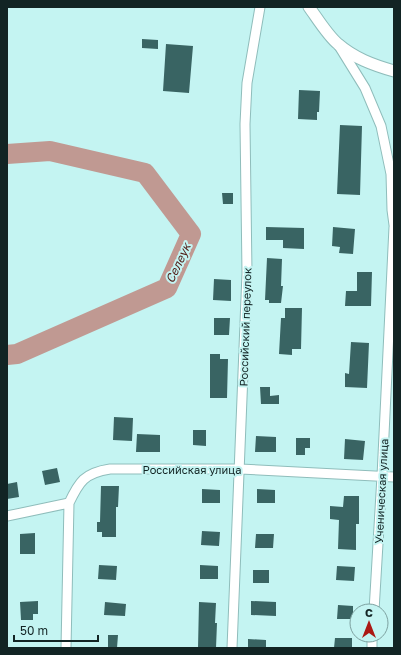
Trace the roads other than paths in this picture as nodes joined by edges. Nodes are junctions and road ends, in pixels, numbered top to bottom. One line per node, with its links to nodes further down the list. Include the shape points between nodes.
1 (260, 7): 6 (street, Российский переулок, via 247,83 245,124 247,273)
2 (309, 7): 3 (street)
3 (337, 43): 4 (street, via 357,58); 5 (street, Ученическая улица, via 364,88 381,126 391,174)
4 (394, 71)
5 (394, 226): 7 (street, Ученическая улица)
6 (240, 469): 7 (street, Российская улица); 9 (street, Российская улица, via 99,471 78,484); 13 (street, Российский переулок)
7 (382, 476): 8 (street, Российская улица); 11 (street, Ученическая улица)
8 (394, 476)
9 (69, 504): 10 (street); 12 (street)
10 (7, 516)
11 (374, 603)
12 (66, 648)
13 (232, 648)

